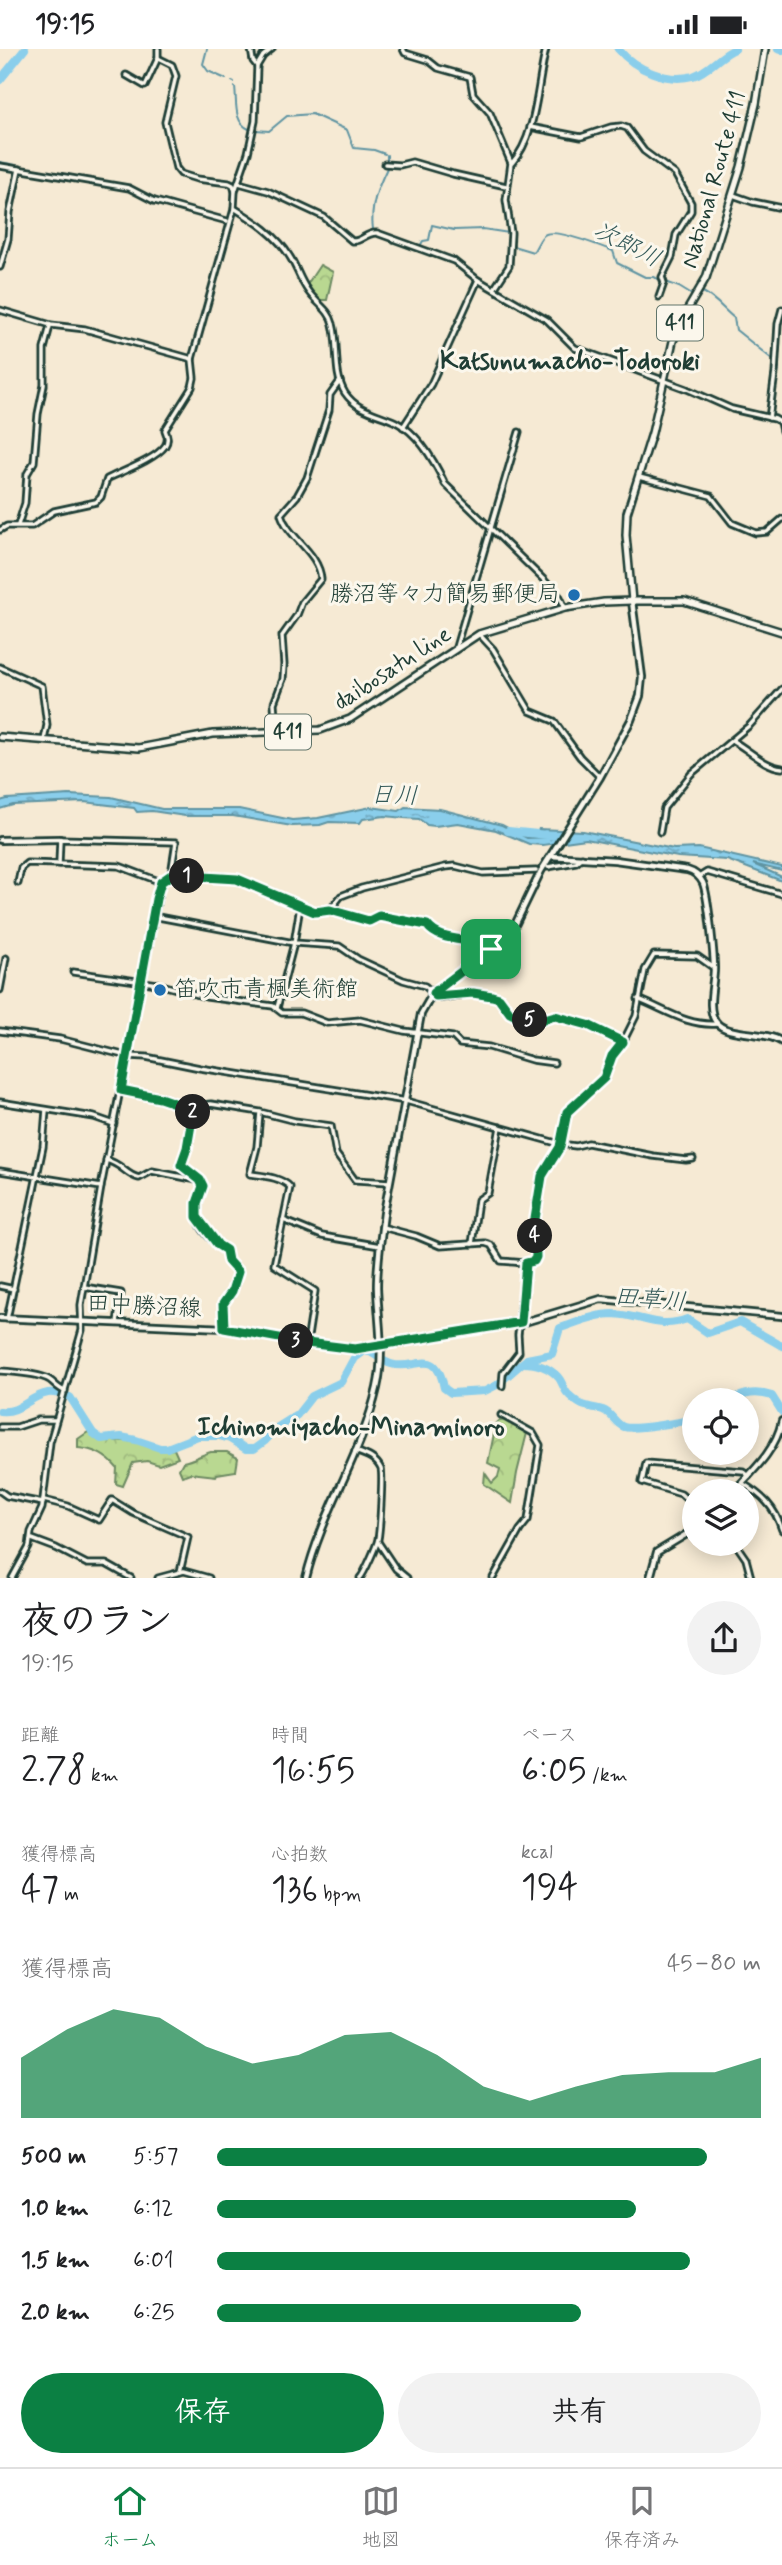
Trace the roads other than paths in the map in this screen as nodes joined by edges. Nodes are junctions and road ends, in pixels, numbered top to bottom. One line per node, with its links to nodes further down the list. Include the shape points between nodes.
1 (158, 49): 7 (street)
2 (251, 49): 8 (street)
3 (272, 49): 8 (street)
4 (402, 49): 11 (street, via 438,68 470,77 473,95 490,113)
5 (545, 49): 10 (street)
6 (764, 51): 18 (main road, National Route 411 / 411, via 749,138)
7 (158, 58): 9 (street, via 145,86); 17 (street, via 172,65 176,76 164,122 176,168 197,179 229,183)
8 (257, 66): 15 (street, via 254,121)
9 (127, 75)
10 (530, 127): 11 (street); 25 (street, via 581,137 621,126 643,151 675,174 691,211 676,235)
11 (511, 163): 16 (street)
12 (385, 165): 16 (street, via 412,162)
13 (0, 166): 14 (street)
14 (19, 170): 21 (street, via 129,188 155,201); 22 (street)
15 (239, 183): 17 (street); 23 (street, via 324,217 352,241 377,233 454,261)
16 (506, 186): 24 (street, via 509,266)
17 (235, 191): 19 (street)
18 (732, 195): 20 (street); 32 (main road, National Route 411 / 411, via 706,278 676,334)
19 (234, 208): 21 (street); 33 (street, via 259,223 278,243 309,293 330,314)
20 (782, 208)
21 (228, 222): 31 (street)
22 (0, 267)
23 (478, 280): 24 (street); 35 (street, via 431,384)
24 (494, 289): 32 (street, via 547,320 575,348)
25 (659, 297)
26 (782, 309): 29 (street)
27 (0, 310): 28 (street)
28 (51, 325): 31 (street, via 85,329); 40 (street, via 44,349 34,462 27,474)
29 (777, 341): 30 (street); 34 (street)
30 (782, 345)
31 (192, 359): 40 (street, via 192,387 165,430 165,445 107,479 96,502 54,511 32,526)
32 (664, 380): 34 (street, via 732,409); 38 (main road, National Route 411 / 411)
33 (340, 381): 35 (street, via 346,394 367,411); 50 (street, via 330,395 307,478 281,514 315,562 321,579 282,636 284,666 274,703)
34 (769, 418): 36 (street, via 780,422)
35 (403, 427): 41 (street, via 439,468 445,484)
36 (782, 431)
37 (519, 432): 41 (street)
38 (639, 477): 39 (street, via 711,496 732,523 756,533 767,532); 43 (main road, National Route 411 / 411, via 626,522)
39 (782, 519)
40 (18, 526): 42 (street)
41 (491, 526): 44 (street, via 560,597); 47 (street)
42 (0, 530)
43 (632, 601): 44 (main road, daibosatu line / 411); 45 (main road, daibosatu line, via 684,601); 55 (street, via 642,677 640,696)
44 (565, 608): 46 (main road, daibosatu line / 411)
45 (782, 632)
46 (479, 634): 47 (main road, daibosatu line / 411); 55 (street, via 530,711 554,721)
47 (456, 649): 50 (main road, daibosatu line / 411, via 341,724 311,732)
48 (0, 667): 52 (street, via 42,686 47,725)
49 (782, 689): 53 (street)
50 (275, 732): 52 (main road, daibosatu line / 411, via 213,734 139,748)
51 (0, 737): 52 (main road, daibosatu line / 411)
52 (44, 740)
53 (733, 741): 54 (street, via 760,760); 56 (street, via 691,774 664,808)
54 (782, 768)
55 (600, 777): 59 (street)
56 (660, 832)
57 (0, 839): 58 (street)
58 (60, 839): 61 (street); 64 (street, via 176,842)
59 (552, 853): 60 (street); 73 (street, via 515,925)
60 (583, 856): 62 (street, via 576,863); 65 (street, via 687,870)
61 (59, 864): 66 (street, via 119,866); 67 (street, via 27,863 21,867)
62 (548, 867)
63 (536, 871): 70 (street, via 483,873 445,867 362,888 341,896)
64 (171, 875): 66 (street); 69 (street, via 237,879)
65 (699, 877): 68 (street, via 707,872); 75 (street)
66 (161, 882): 71 (street)
67 (18, 883)
68 (782, 894)
69 (300, 907): 70 (street); 72 (street)
70 (330, 910): 73 (street, via 369,921 379,916 427,925)
71 (153, 916): 72 (street); 77 (street)
72 (294, 943): 79 (street, via 339,946); 81 (street)
73 (491, 949): 79 (street)
74 (6, 958): 78 (street)
75 (714, 968): 80 (street, via 697,956 654,955); 82 (street, via 712,1011)
76 (73, 972): 77 (street)
77 (142, 982): 81 (street); 87 (street)
78 (0, 990)
79 (433, 993): 84 (street, via 421,1014); 85 (street, via 442,997 492,996 522,1019 555,1016)
80 (638, 999): 82 (street, via 680,1020); 85 (street, via 636,1016)
81 (276, 1008): 84 (street, via 327,1023 360,1020)
82 (718, 1024): 86 (street)
83 (0, 1031): 87 (street, via 60,1039)
84 (418, 1032): 88 (street); 90 (street)
85 (623, 1042): 97 (street, via 604,1078 567,1112)
86 (782, 1042)
87 (127, 1056): 89 (street); 90 (street)
88 (554, 1063)
89 (121, 1090): 92 (street); 95 (street)
90 (406, 1101): 96 (street); 103 (street)
91 (0, 1102): 93 (street)
92 (194, 1107): 94 (street, via 211,1104); 102 (street, via 181,1165)
93 (46, 1110): 95 (street); 101 (street)
94 (260, 1112): 103 (street, via 331,1126 336,1154 355,1180); 105 (street, via 250,1174 290,1187)
95 (114, 1123): 99 (street)
96 (500, 1127): 97 (street); 107 (street, via 488,1193 478,1200)
97 (560, 1144): 98 (street, via 588,1143); 109 (street, via 542,1176 535,1219 536,1257)
98 (693, 1159)
99 (106, 1160): 102 (street, via 120,1164 132,1177 152,1171); 104 (street)
100 (0, 1171): 101 (street)
101 (36, 1178): 104 (street); 112 (street)
102 (200, 1180): 119 (street, via 197,1217 226,1250 228,1261 238,1272 223,1304)
103 (391, 1182): 106 (street)
104 (101, 1187): 111 (street)
105 (283, 1220): 108 (street, via 323,1236); 120 (street, via 274,1265 315,1291)
106 (382, 1227): 107 (street, via 440,1246); 108 (street)
107 (472, 1244): 109 (street, via 491,1245 501,1261)
108 (380, 1246): 121 (street)
109 (526, 1263): 117 (street)
110 (0, 1286): 112 (street)
111 (84, 1287): 116 (street); 118 (street, via 121,1293)
112 (14, 1289): 115 (street)
113 (782, 1316): 117 (street, 田中勝沼線, via 601,1299)
114 (0, 1318): 115 (street, 田中勝沼線)
115 (7, 1319): 116 (street, 田中勝沼線)
116 (82, 1322): 118 (street, 田中勝沼線); 124 (street)
117 (521, 1322): 121 (street, 田中勝沼線); 123 (street, via 518,1356 501,1377)
118 (117, 1324): 119 (street, 田中勝沼線)
119 (224, 1328): 120 (street, 田中勝沼線)
120 (307, 1343): 121 (street, 田中勝沼線, via 355,1349)
121 (381, 1344): 130 (street, via 375,1397)
122 (0, 1371): 124 (street, via 34,1374)
123 (502, 1386)
124 (65, 1392): 126 (street)
125 (501, 1415): 150 (street, via 525,1426 540,1445 528,1520)
126 (57, 1420): 128 (street); 136 (street)
127 (782, 1423): 129 (street)
128 (0, 1427)
129 (781, 1434): 131 (street)
130 (355, 1451): 140 (street, via 374,1459 383,1472); 147 (street)
131 (748, 1476): 132 (street); 134 (street, via 743,1471 646,1463 642,1482)
132 (745, 1479)
133 (0, 1492): 136 (street)
134 (682, 1495)
135 (759, 1496): 137 (street, via 775,1511)
136 (43, 1502): 139 (street); 142 (street, via 68,1506 99,1520 112,1500 188,1537)
137 (782, 1530)
138 (682, 1537): 151 (street, via 657,1552)
139 (32, 1539): 143 (street); 144 (street, via 87,1564 106,1564)
140 (378, 1542): 148 (street); 149 (street)
141 (744, 1556): 152 (street)
142 (180, 1572): 145 (street); 146 (street)
143 (12, 1578)
144 (131, 1578)
145 (158, 1578)
146 (209, 1578)
147 (306, 1578)
148 (360, 1578)
149 (407, 1578)
150 (493, 1578)
151 (650, 1578)
152 (751, 1578)

